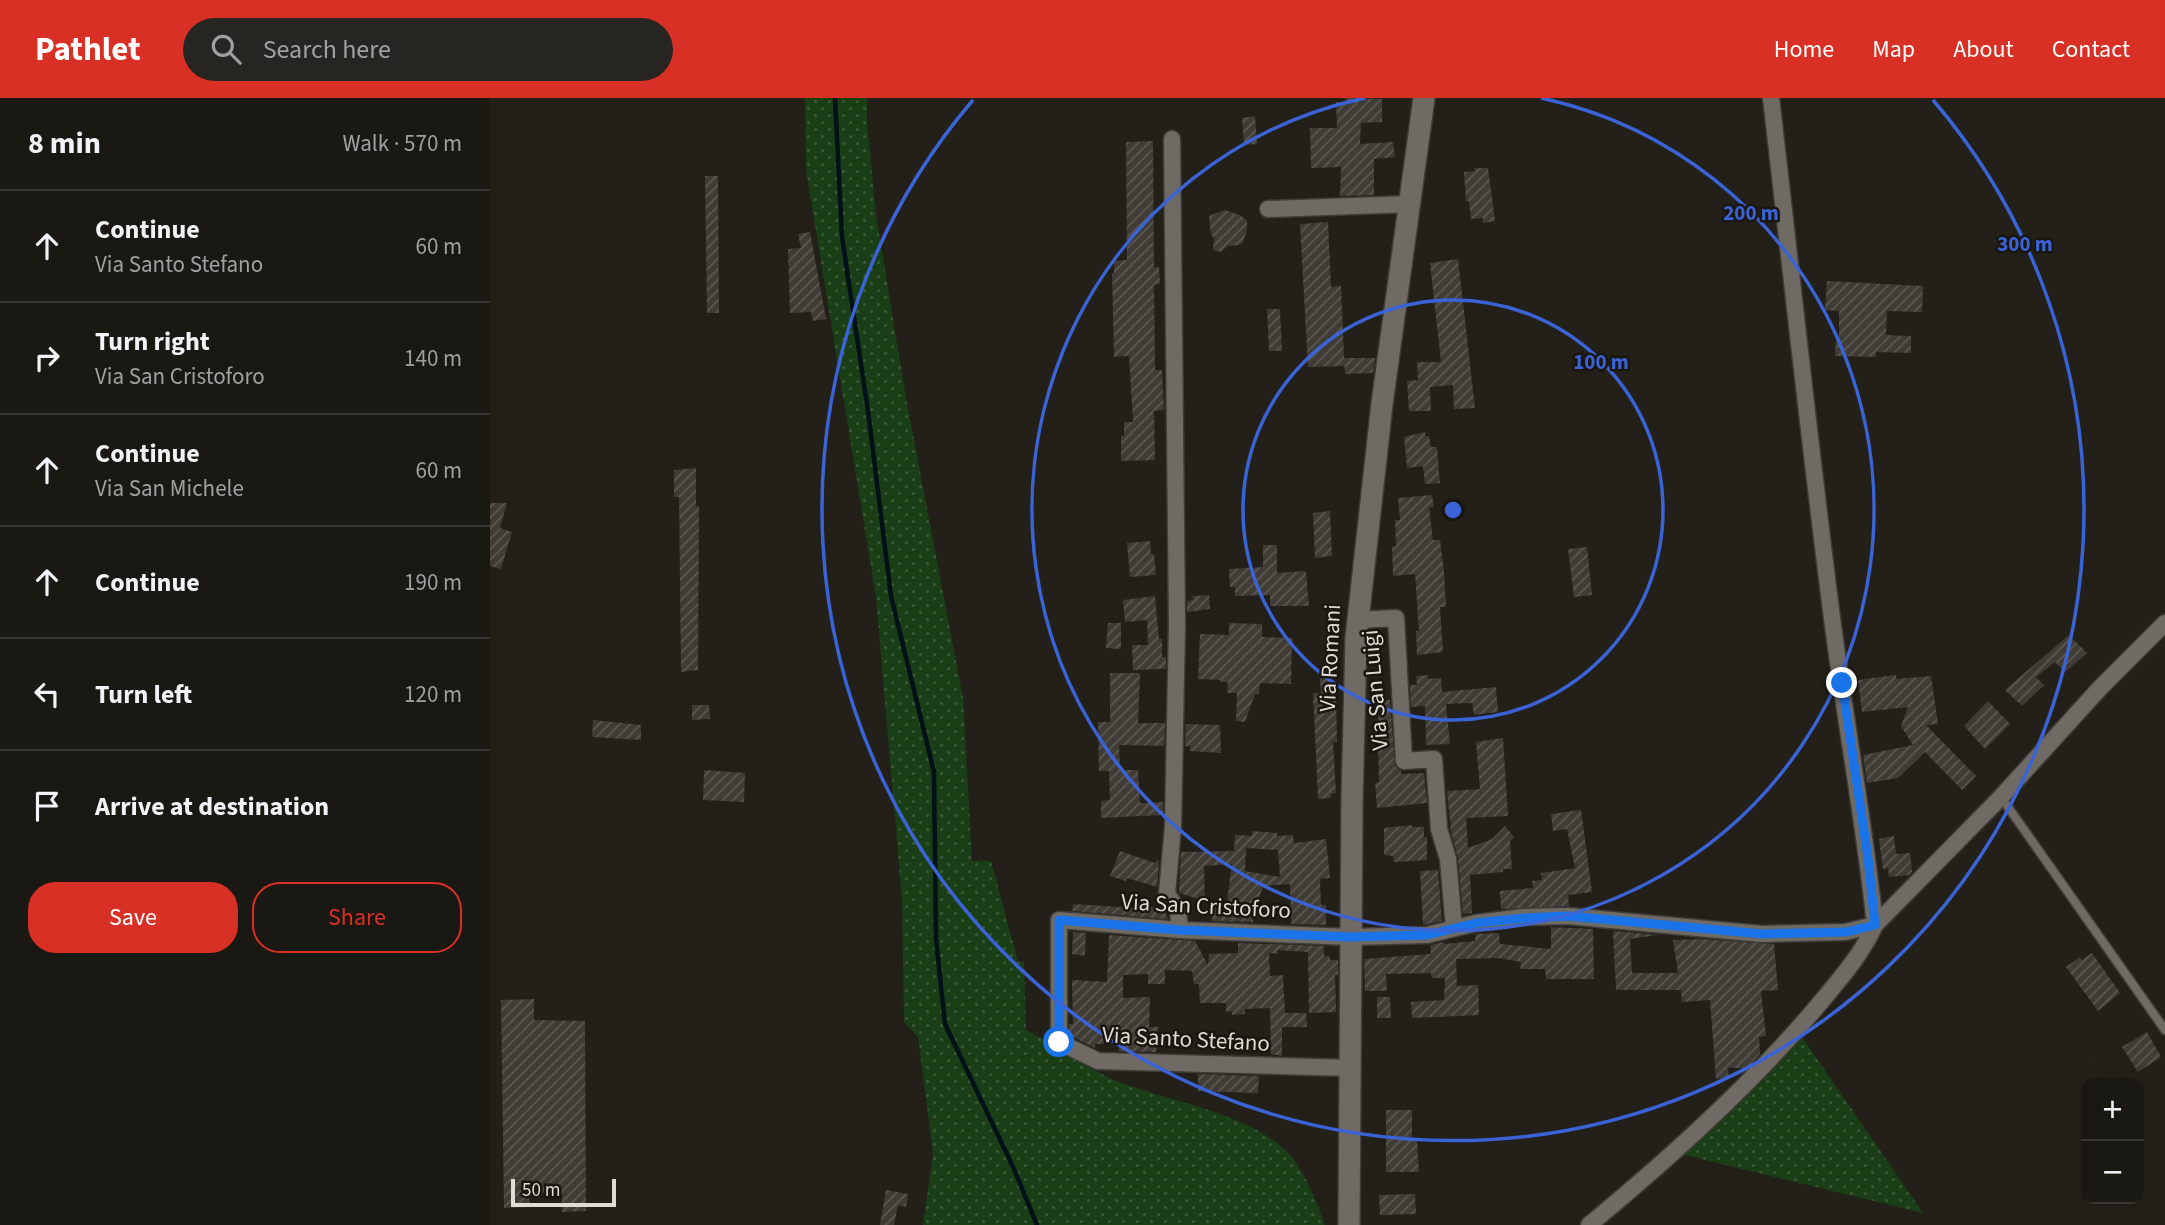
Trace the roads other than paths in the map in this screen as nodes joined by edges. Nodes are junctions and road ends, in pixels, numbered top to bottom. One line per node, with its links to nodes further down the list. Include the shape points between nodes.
1 (1424, 98): 4 (street, Via Romani)
2 (1771, 98): 10 (street, via 1803,389)
3 (1172, 139): 12 (street, via 1177,625 1167,894 1178,910)
4 (1410, 204): 5 (street); 6 (street, Via Romani)
5 (1268, 209)
6 (1357, 620): 11 (street, Via San Luigi, via 1396,618 1404,761 1434,759); 13 (street, Via Romani)
7 (2165, 623): 8 (street)
8 (2001, 797): 10 (street); 14 (lane)
9 (1059, 920): 12 (street, Via San Cristoforo); 15 (street, Via Santo Stefano, via 1059,1042 1098,1061)
10 (1875, 925): 11 (street, Via San Cristoforo, via 1846,932 1762,934 1568,916); 17 (street, via 1835,986 1741,1091)
11 (1454, 928): 13 (street, Via San Cristoforo, via 1427,935)
12 (1180, 930): 13 (street, Via San Cristoforo)
13 (1350, 937): 15 (street, Via Romani)
14 (2165, 1030)
15 (1351, 1069): 16 (street, Via Romani)
16 (1349, 1225)
17 (1589, 1225)

